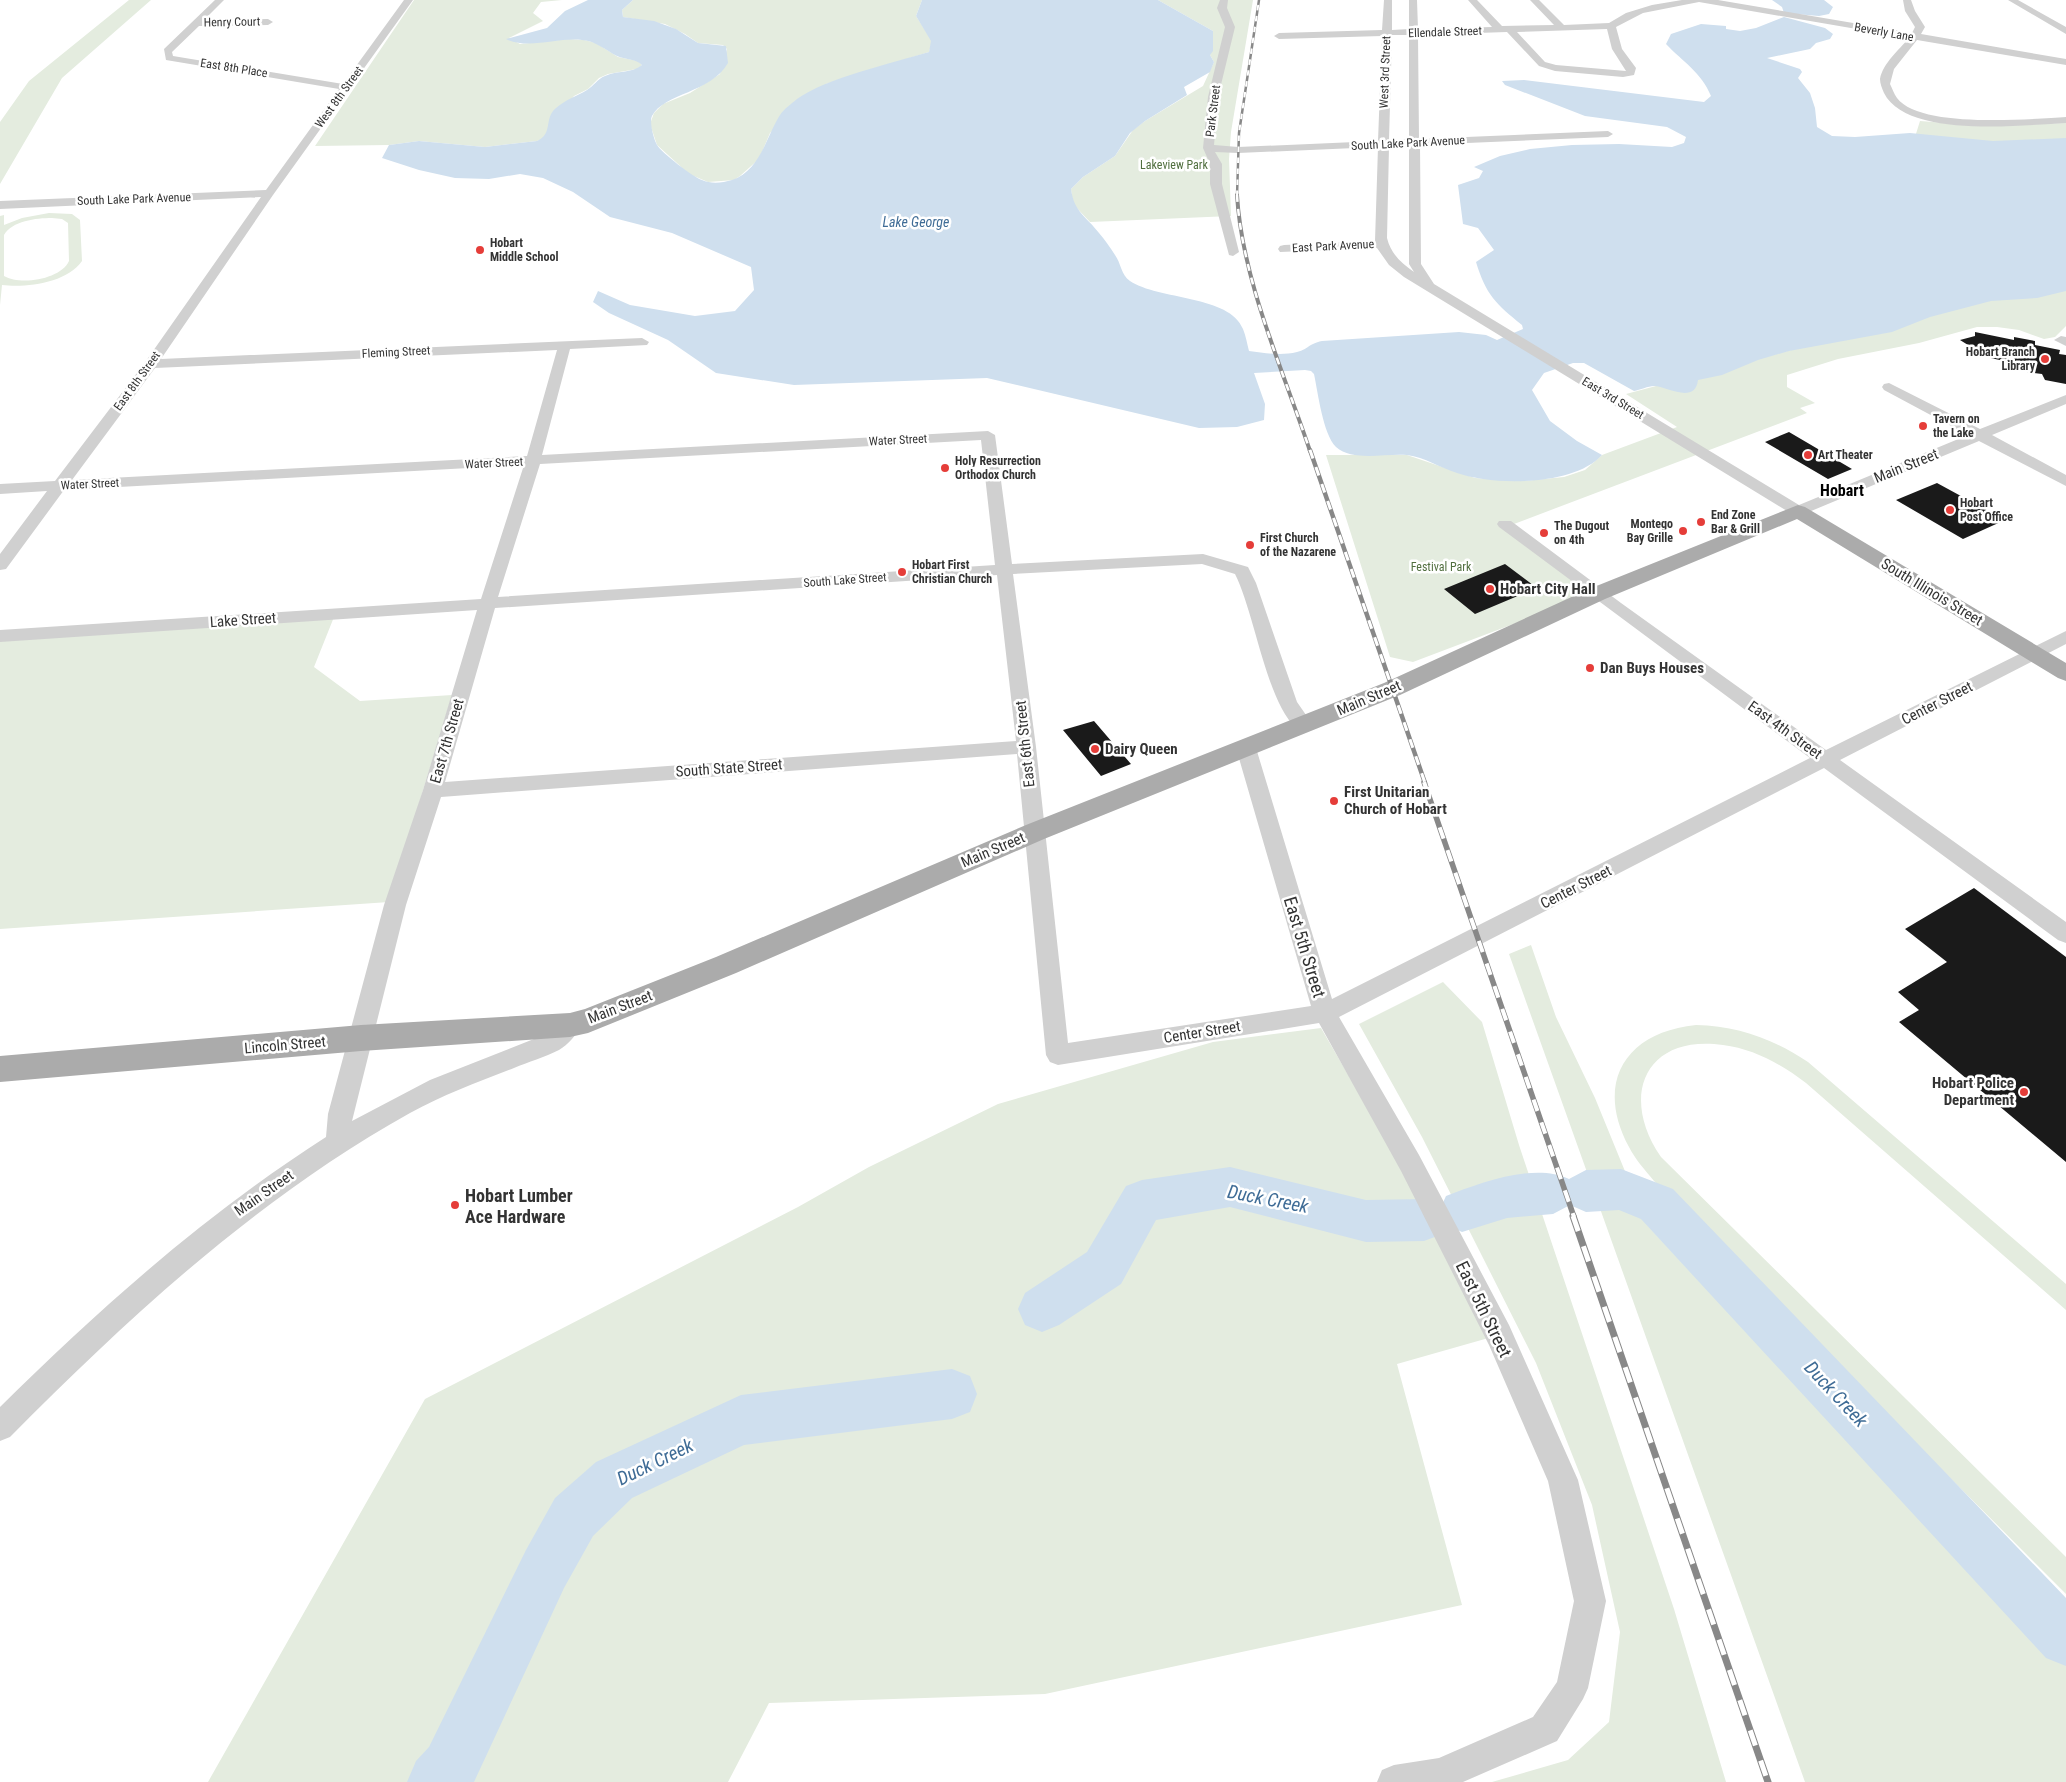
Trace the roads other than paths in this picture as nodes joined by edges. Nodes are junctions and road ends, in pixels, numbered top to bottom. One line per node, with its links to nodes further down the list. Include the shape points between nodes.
1 (220, 0): 15 (street)
2 (409, 0): 25 (street, West 8th Street)
3 (1224, 0): 30 (street, Park Street, via 1222,8 1230,27 1213,97)
4 (1388, 0): 21 (street, West 3rd Street)
5 (1413, 0): 20 (street, West 3rd Street)
6 (1472, 0): 18 (street)
7 (1534, 0): 17 (street)
8 (1696, 0): 16 (street, via 1633,13)
9 (1702, 0): 23 (street, Beverly Lane)
10 (1907, 0): 23 (street, via 1920,26)
11 (2012, 0): 14 (street)
12 (2066, 21): 14 (street)
13 (268, 22): 15 (street, Henry Court)
14 (2050, 22): 19 (street)
15 (197, 23): 25 (street, East 8th Place, via 167,51 169,58)
16 (1611, 26): 17 (street, Ellendale Street); 18 (street, via 1612,40 1619,55 1631,68 1630,73 1542,64)
17 (1561, 27): 18 (street, Ellendale Street)
18 (1505, 30): 20 (street, Ellendale Street)
19 (2066, 31)
20 (1412, 33): 21 (street, Ellendale Street); 28 (street, West 3rd Street)
21 (1387, 34): 22 (street, Ellendale Street); 29 (street, West 3rd Street)
22 (1279, 36)
23 (1916, 38): 24 (street, Beverly Lane); 26 (street, via 1887,70 1885,84 1893,101 1912,113 1939,120 1981,123)
24 (2066, 62)
25 (346, 87): 31 (street, West 8th Street)
26 (2066, 120)
27 (1608, 134): 28 (street, South Lake Park Avenue)
28 (1413, 143): 29 (street, South Lake Park Avenue); 36 (street, East 3rd Street, via 1415,264)
29 (1382, 144): 30 (street, South Lake Park Avenue, via 1238,150); 33 (street)
30 (1208, 148): 35 (street, Park Street, via 1216,164 1216,184)
31 (269, 193): 32 (street, South Lake Park Avenue); 39 (street, East 8th Street)
32 (0, 205)
33 (1382, 244): 34 (street, East Park Avenue); 36 (street, East 3rd Street, via 1393,262)
34 (1284, 249)
35 (1234, 252)
36 (1429, 285): 48 (street, East 3rd Street)
37 (642, 342): 38 (street, Fleming Street)
38 (565, 344): 39 (street, Fleming Street); 44 (street, East 7th Street)
39 (151, 364): 46 (street, East 8th Street)
40 (1889, 387): 43 (street)
41 (2066, 399): 43 (street, Main Street)
42 (988, 435): 44 (street, Water Street); 51 (street, East 6th Street)
43 (1980, 436): 45 (street); 48 (street, Main Street)
44 (533, 461): 46 (street, Water Street); 53 (street, East 7th Street)
45 (2066, 481)
46 (58, 485): 47 (street, Water Street); 50 (street, East 8th Street)
47 (0, 489)
48 (1798, 511): 52 (main road, Main Street); 56 (main road, South Illinois Street)
49 (1505, 524): 52 (street, East 4th Street)
50 (0, 565)
51 (1005, 569): 53 (street, South Lake Street); 58 (street, South Lake Street, via 1203,559 1242,571 1288,704); 59 (street, East 6th Street)
52 (1598, 594): 58 (main road, Main Street, via 1392,689); 61 (street, East 4th Street)
53 (487, 604): 54 (street, Lake Street); 62 (street, East 7th Street)
54 (0, 636)
55 (2066, 637): 56 (street, Center Street)
56 (2034, 653): 57 (main road, South Illinois Street); 61 (street, Center Street)
57 (2066, 673)
58 (1304, 725): 60 (main road, Main Street)
59 (1026, 747): 62 (street, South State Street); 63 (street, East 6th Street)
60 (1246, 748): 63 (main road, Main Street); 65 (street, East 5th Street)
61 (1826, 760): 64 (street, East 4th Street); 65 (street, Center Street)
62 (432, 790): 67 (street, East 7th Street, via 395,905)
63 (1035, 832): 66 (main road, Main Street, via 726,965 588,1021); 68 (street, East 6th Street)
64 (2066, 934)
65 (1325, 1013): 68 (street, Center Street); 72 (street, East 5th Street, via 1410,1163 1499,1336 1563,1480 1590,1601 1572,1688 1545,1729 1440,1775)
66 (570, 1025): 67 (main road, Lincoln Street); 70 (street, Main Street, via 552,1042 404,1104)
67 (360, 1038): 69 (main road, Lincoln Street); 70 (street, East 7th Street, via 340,1114)
68 (1058, 1055)
69 (0, 1069)
70 (338, 1141): 71 (street, Main Street, via 228,1218 177,1261)
71 (1, 1426)
72 (1394, 1782)

